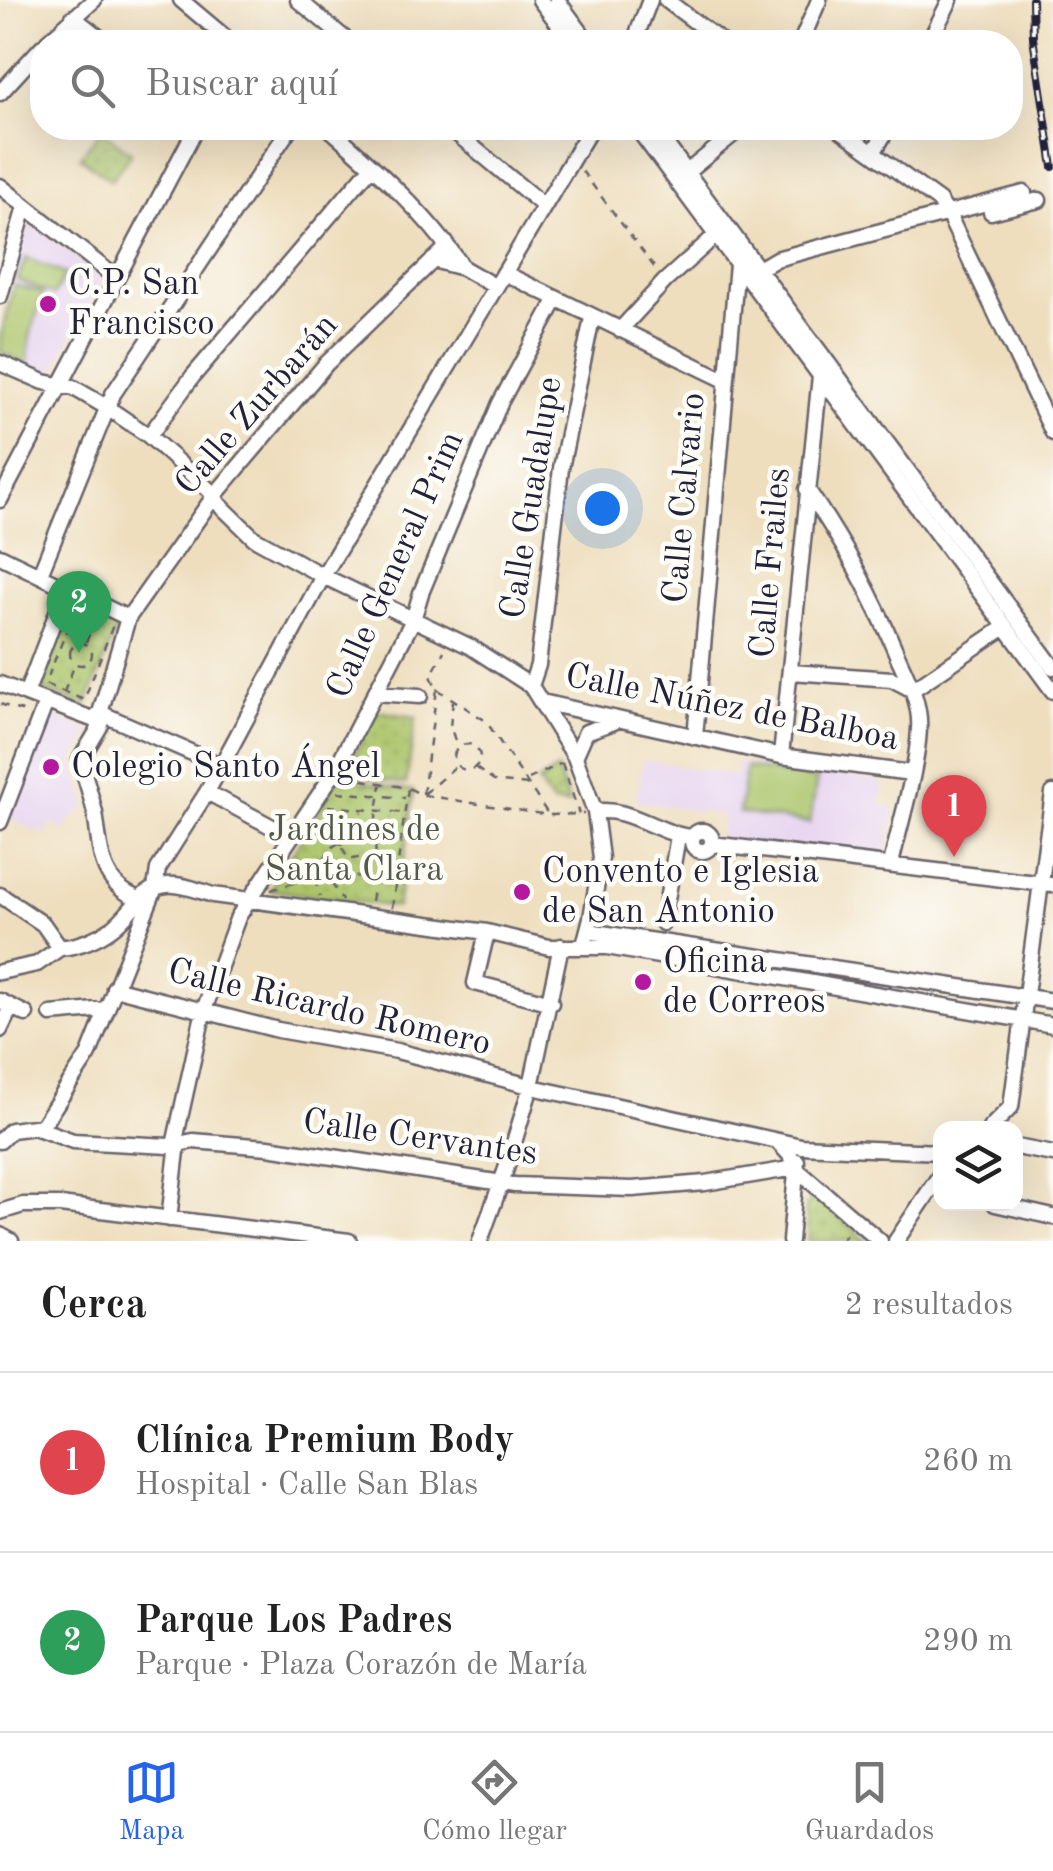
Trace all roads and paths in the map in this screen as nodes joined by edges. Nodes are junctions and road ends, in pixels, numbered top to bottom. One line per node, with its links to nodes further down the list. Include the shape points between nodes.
1 (94, 0): 10 (street)
2 (181, 0): 13 (street)
3 (298, 0): 14 (street)
4 (540, 0): 15 (street)
5 (557, 0): 16 (street)
6 (650, 0): 17 (street)
7 (666, 0): 18 (street)
8 (819, 0): 19 (street)
9 (950, 0): 20 (street)
10 (74, 17): 11 (street); 12 (street)
11 (61, 30)
12 (90, 30)
13 (216, 30)
14 (334, 30)
15 (563, 30)
16 (579, 30)
17 (640, 30)
18 (706, 30)
19 (806, 30)
20 (936, 30)
21 (30, 61): 22 (street)
22 (0, 93)
23 (190, 140): 50 (street)
24 (282, 140): 61 (street)
25 (343, 140): 35 (street)
26 (464, 140): 40 (street)
27 (583, 140): 34 (street)
28 (646, 140): 43 (street)
29 (663, 140): 36 (street)
30 (726, 140): 36 (street)
31 (855, 140): 33 (street)
32 (881, 140): 33 (street)
33 (873, 153): 42 (street, via 939,200)
34 (573, 159): 40 (street); 51 (path)
35 (372, 166): 44 (street); 63 (street)
36 (687, 172): 48 (street)
37 (0, 186): 41 (street)
38 (1024, 193): 42 (street)
39 (1038, 200): 42 (street)
40 (544, 206): 49 (street)
41 (25, 207): 50 (street); 53 (street)
42 (949, 217): 48 (street, via 776,259); 62 (street)
43 (715, 236): 46 (street); 51 (street)
44 (446, 243): 45 (street, Calle Zurbarán); 47 (street)
45 (433, 260): 47 (street); 66 (street, Calle Zurbarán, via 326,364)
46 (737, 264): 58 (street); 59 (street, Calle Calvario)
47 (463, 268): 52 (street)
48 (759, 269): 79 (street)
49 (504, 273): 52 (street); 54 (street)
50 (116, 278): 60 (street)
51 (665, 282): 56 (street)
52 (496, 287): 70 (street)
53 (0, 296)
54 (556, 300): 55 (street); 74 (street, Calle General Prim, via 500,404)
55 (592, 318): 56 (street); 82 (street, Calle Guadalupe, via 561,468)
56 (620, 330): 59 (street)
57 (0, 362): 60 (street)
58 (820, 376): 65 (street, Calle Frailes); 75 (street)
59 (725, 380): 95 (street, Calle Calvario)
60 (59, 385): 61 (street); 64 (street)
61 (108, 408): 63 (street); 69 (street)
62 (1053, 432)
63 (149, 436): 66 (street)
64 (5, 479): 67 (street)
65 (807, 489): 80 (street, Calle Frailes); 84 (street, via 851,555)
66 (215, 495): 70 (street, via 254,538); 73 (street, Calle Zurbarán)
67 (0, 500)
68 (0, 556): 69 (street)
69 (40, 574): 71 (street)
70 (323, 576): 74 (street); 99 (street)
71 (68, 586): 72 (street); 88 (street)
72 (99, 608): 73 (street); 77 (path); 85 (path, via 115,620 84,700); 85 (path, via 76,605 45,684)
73 (128, 618): 93 (street, Calle Zurbarán)
74 (414, 620): 76 (street); 87 (street, Calle General Prim)
75 (1005, 628): 84 (street); 86 (street)
76 (450, 638): 82 (street); 83 (path, via 432,676)
77 (86, 644): 78 (path, via 71,649); 78 (path, via 91,660)
78 (75, 664): 85 (path)
79 (1053, 667)
80 (791, 672): 84 (street, via 892,679); 97 (street, Calle Frailes)
81 (0, 684): 88 (street)
82 (531, 686): 92 (street)
83 (437, 689): 90 (path); 110 (path)
84 (912, 690): 103 (street, via 920,726)
85 (64, 691)
86 (1053, 691)
87 (375, 693): 89 (street); 102 (street, Calle General Prim)
88 (26, 694): 91 (street)
89 (420, 696)
90 (454, 700): 96 (path, via 450,726); 104 (path, via 486,721)
91 (46, 702): 93 (street, via 87,718); 119 (street)
92 (542, 702): 94 (street, Calle Núñez de Balboa); 98 (street)
93 (100, 714): 99 (street); 137 (street, Calle Zurbarán, via 80,760 99,856 110,876)
94 (620, 721): 95 (street, Calle Núñez de Balboa); 98 (street, via 586,732)
95 (696, 737): 97 (street, Calle Núñez de Balboa)
96 (457, 747): 100 (path); 101 (path, via 477,748)
97 (781, 756): 103 (street, Calle Núñez de Balboa)
98 (568, 760): 104 (path); 117 (street); 117 (path)
99 (220, 766): 108 (street)
100 (457, 766): 101 (path); 110 (path)
101 (475, 767): 106 (path, via 494,781)
102 (333, 774): 105 (path); 122 (street, Calle General Prim)
103 (910, 774): 127 (street)
104 (527, 780): 106 (path)
105 (382, 784): 107 (path); 115 (path)
106 (531, 786): 118 (path)
107 (408, 788): 110 (path); 112 (path)
108 (207, 792): 122 (street); 133 (street, via 158,869)
109 (1053, 793): 132 (street)
110 (423, 795): 118 (path)
111 (328, 796): 112 (path, via 350,791)
112 (406, 798): 116 (path)
113 (322, 805): 114 (path)
114 (363, 811): 115 (path); 120 (path)
115 (378, 812): 116 (path); 125 (path)
116 (404, 813): 141 (path)
117 (588, 814): 118 (path); 123 (street, via 608,809); 143 (street, via 601,858)
118 (548, 815)
119 (0, 822)
120 (351, 827): 124 (path, via 353,838); 124 (path, via 338,827)
121 (308, 828): 124 (path)
122 (289, 836): 138 (street, Calle General Prim)
123 (685, 837): 127 (street, via 698,851 712,844); 144 (street)
124 (338, 841): 125 (path, via 348,860); 130 (path)
125 (376, 854): 131 (path)
126 (292, 856): 130 (path)
127 (892, 864): 132 (street)
128 (340, 871): 129 (path); 129 (path, via 331,863); 131 (path)
129 (329, 874): 140 (path, via 342,899)
130 (314, 877): 134 (path); 136 (path)
131 (374, 883): 139 (path)
132 (1047, 884): 149 (street)
133 (155, 888): 137 (street); 138 (street, via 170,884); 148 (street)
134 (270, 890)
135 (0, 895): 146 (street, via 43,924)
136 (320, 896)
137 (140, 899): 146 (street, via 113,928)
138 (250, 900): 140 (street); 154 (street, Calle General Prim)
139 (371, 903)
140 (340, 913): 141 (street)
141 (391, 919): 142 (street)
142 (486, 932): 145 (street); 151 (street, via 476,983)
143 (586, 938): 144 (street); 145 (street)
144 (660, 939): 149 (street); 157 (street)
145 (561, 946): 151 (street)
146 (60, 948): 147 (street, via 37,964)
147 (0, 972)
148 (114, 988): 153 (street); 154 (street, Calle Ricardo Romero)
149 (1027, 996): 150 (street); 157 (street)
150 (1053, 1001)
151 (551, 1003): 160 (street)
152 (6, 1004): 155 (street); 159 (street)
153 (107, 1009): 156 (street); 164 (street, via 89,1054)
154 (204, 1010): 160 (street, Calle Ricardo Romero); 167 (street, Calle General Prim)
155 (26, 1014)
156 (51, 1014)
157 (1024, 1020): 158 (street); 161 (street)
158 (1053, 1026)
159 (0, 1030)
160 (531, 1086): 166 (street, Calle Ricardo Romero); 173 (street)
161 (1011, 1107): 162 (street); 163 (street)
162 (997, 1121)
163 (1012, 1121)
164 (37, 1128): 165 (street); 167 (street, Calle Cervantes, via 73,1141)
165 (4, 1132)
166 (776, 1140): 168 (street, Calle Ricardo Romero); 172 (street)
167 (174, 1145): 173 (street, Calle Cervantes, via 268,1148); 178 (street, Calle General Prim)
168 (801, 1146): 170 (street, Calle Ricardo Romero); 172 (street)
169 (1023, 1147): 171 (street)
170 (933, 1152)
171 (1053, 1154)
172 (796, 1168): 173 (street, Calle Cervantes, via 632,1189); 185 (street); 186 (street)
173 (500, 1182): 184 (street)
174 (933, 1192): 187 (street)
175 (1023, 1210): 177 (street)
176 (0, 1212): 178 (street, via 60,1206)
177 (1053, 1217)
178 (169, 1219): 179 (street)
179 (230, 1225): 182 (street); 183 (street)
180 (0, 1235): 181 (street)
181 (11, 1241)
182 (227, 1241)
183 (349, 1241)
184 (480, 1241)
185 (790, 1241)
186 (880, 1241)
187 (896, 1241)

